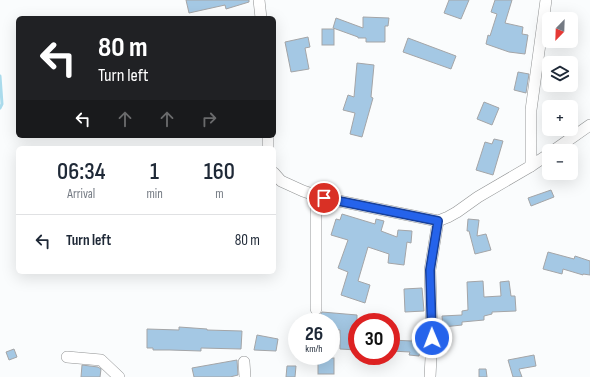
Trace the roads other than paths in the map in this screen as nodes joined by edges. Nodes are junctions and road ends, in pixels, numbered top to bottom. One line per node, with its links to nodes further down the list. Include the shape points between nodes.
1 (259, 0): 3 (street)
2 (546, 0): 7 (street, via 531,110)
3 (261, 16)
4 (590, 125): 5 (street)
5 (563, 144)
6 (542, 159): 7 (street)
7 (531, 166): 10 (street, via 453,215)
8 (276, 175): 9 (street, via 281,181)
9 (316, 196): 10 (street); 11 (street)
10 (438, 221): 16 (street, via 430,270)
11 (316, 309)
12 (67, 357): 14 (street, via 101,360)
13 (244, 362): 15 (street)
14 (119, 377)
15 (245, 377)
16 (430, 377)

